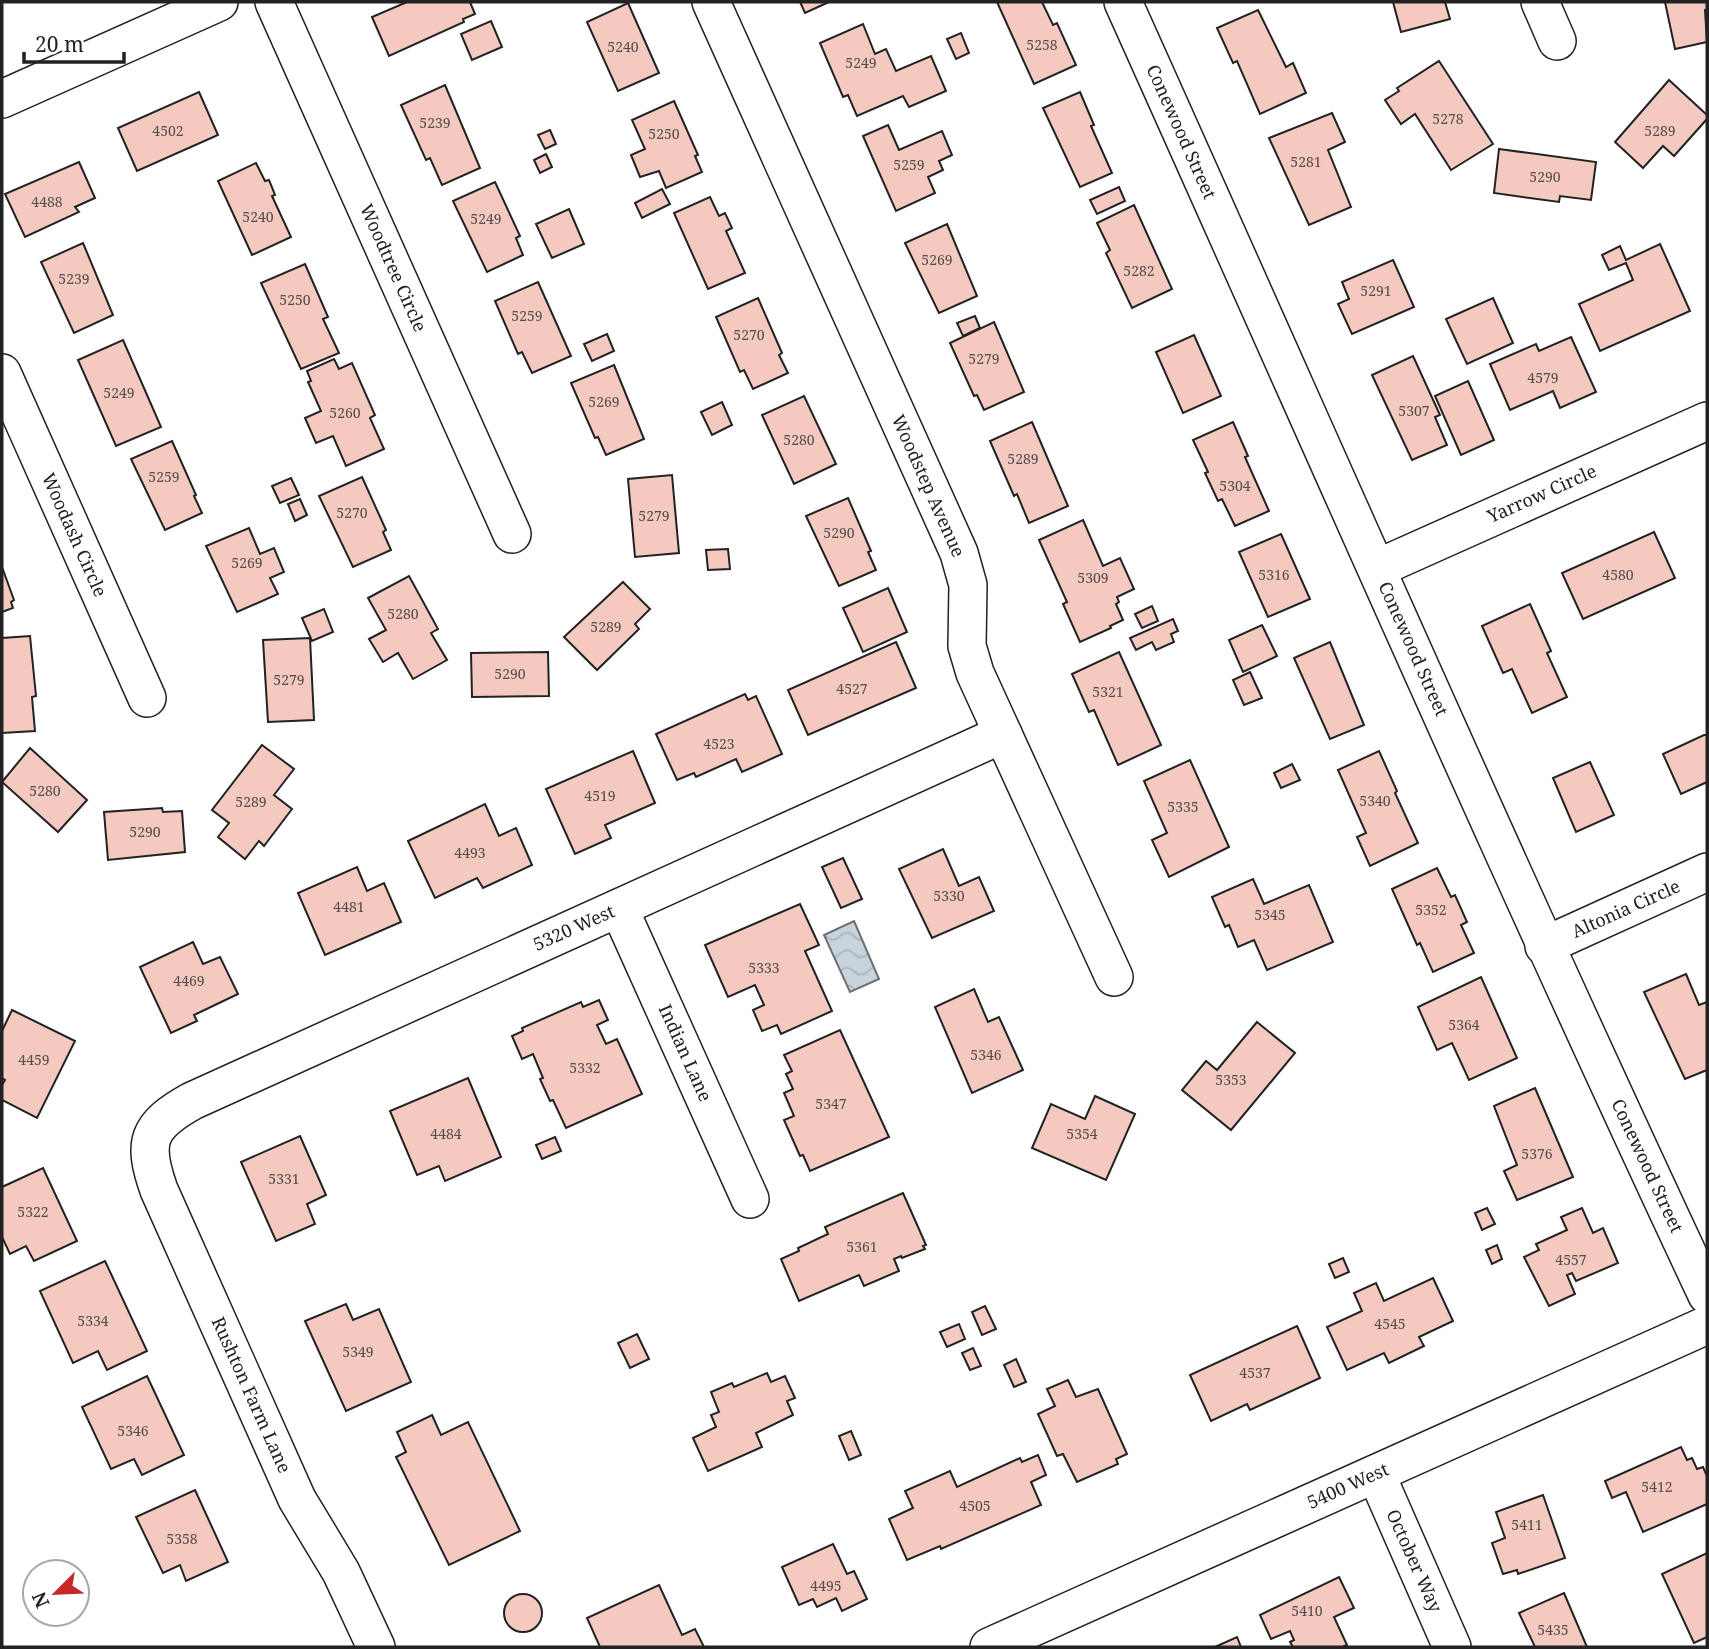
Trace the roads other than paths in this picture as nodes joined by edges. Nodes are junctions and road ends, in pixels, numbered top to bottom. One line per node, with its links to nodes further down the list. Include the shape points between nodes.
1 (219, 2): 7 (street)
2 (274, 2): 10 (street, Woodtree Circle)
3 (711, 2): 13 (street, Woodstep Avenue, via 959,553 968,585 967,646)
4 (1123, 2): 11 (street, Conewood Street)
5 (1540, 2): 6 (street)
6 (1557, 41)
7 (2, 99)
8 (2, 373): 12 (street, Woodash Circle)
9 (1707, 421): 11 (street, Yarrow Circle)
10 (512, 534)
11 (1378, 568): 16 (street, Conewood Street)
12 (147, 698)
13 (1003, 734): 15 (street, 5320 West); 17 (street, Woodstep Avenue)
14 (1707, 872): 16 (street, Altonia Circle)
15 (619, 908): 18 (street, 5320 West, via 191,1101 162,1120); 19 (street, Indian Lane)
16 (1544, 946): 20 (street, Conewood Street)
17 (1114, 977)
18 (152, 1134): 23 (street, Rushton Farm Lane, via 150,1153 159,1190 298,1499 341,1572)
19 (750, 1199)
20 (1707, 1295)
21 (1707, 1325): 22 (street, 5400 West)
22 (1376, 1474): 24 (street, 5400 West); 25 (street, October Way)
23 (376, 1647)
24 (989, 1647)
25 (1452, 1647)

